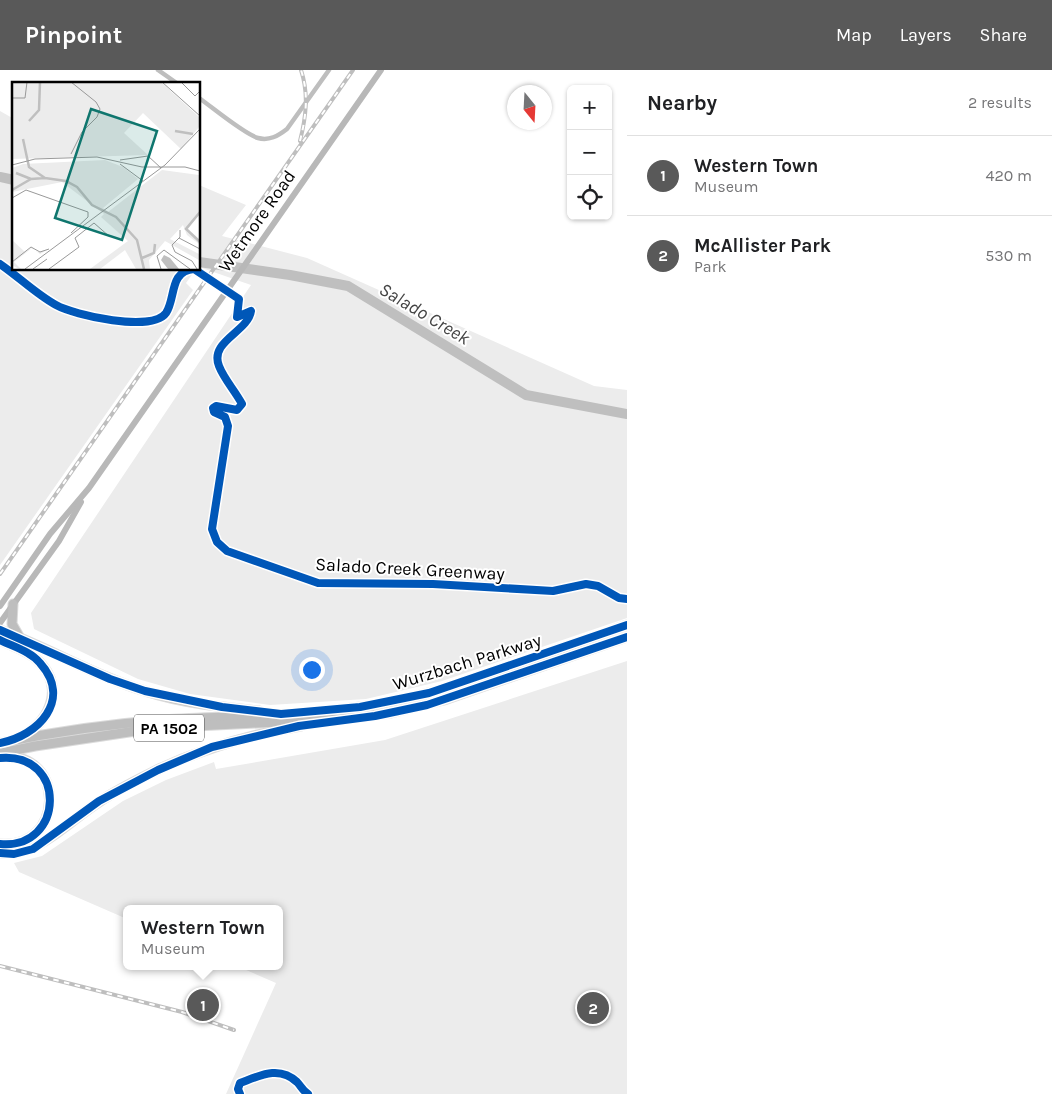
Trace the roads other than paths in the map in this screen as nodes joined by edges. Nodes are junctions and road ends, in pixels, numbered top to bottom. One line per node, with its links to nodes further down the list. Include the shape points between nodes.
1 (158, 70): 4 (street)
2 (329, 70): 5 (street, via 286,130 271,138 256,138)
3 (381, 70): 6 (main road, Wetmore Road)
4 (175, 82)
5 (200, 99)
6 (89, 488): 7 (main road, Wetmore Road, via 60,541); 8 (main road, Wetmore Road, via 50,534)
7 (13, 604): 9 (main road, Wetmore Road); 13 (highway, via 12,624)
8 (0, 606)
9 (0, 623)
10 (627, 625): 15 (highway, Wurzbach Parkway / PA 1502, via 429,693 360,707)
11 (0, 630): 13 (highway)
12 (627, 637): 16 (highway, Wurzbach Parkway / PA 1502, via 444,700 391,713)
13 (22, 640): 15 (highway, via 145,691 222,707)
14 (2, 643): 17 (highway, via 27,652 41,664 49,678 52,694 42,722)
15 (281, 714): 17 (highway, Wurzbach Parkway / PA 1502, via 162,720)
16 (340, 719): 19 (highway, Wurzbach Parkway / PA 1502, via 156,728); 22 (highway, via 246,737 194,754 99,801 33,848 14,854)
17 (16, 740): 18 (highway, Wurzbach Parkway / PA 1502)
18 (0, 743)
19 (0, 753)
20 (0, 758): 21 (highway, via 13,756 32,764 44,777 50,798 47,817 37,833 14,844)
21 (0, 844)
22 (0, 853)

